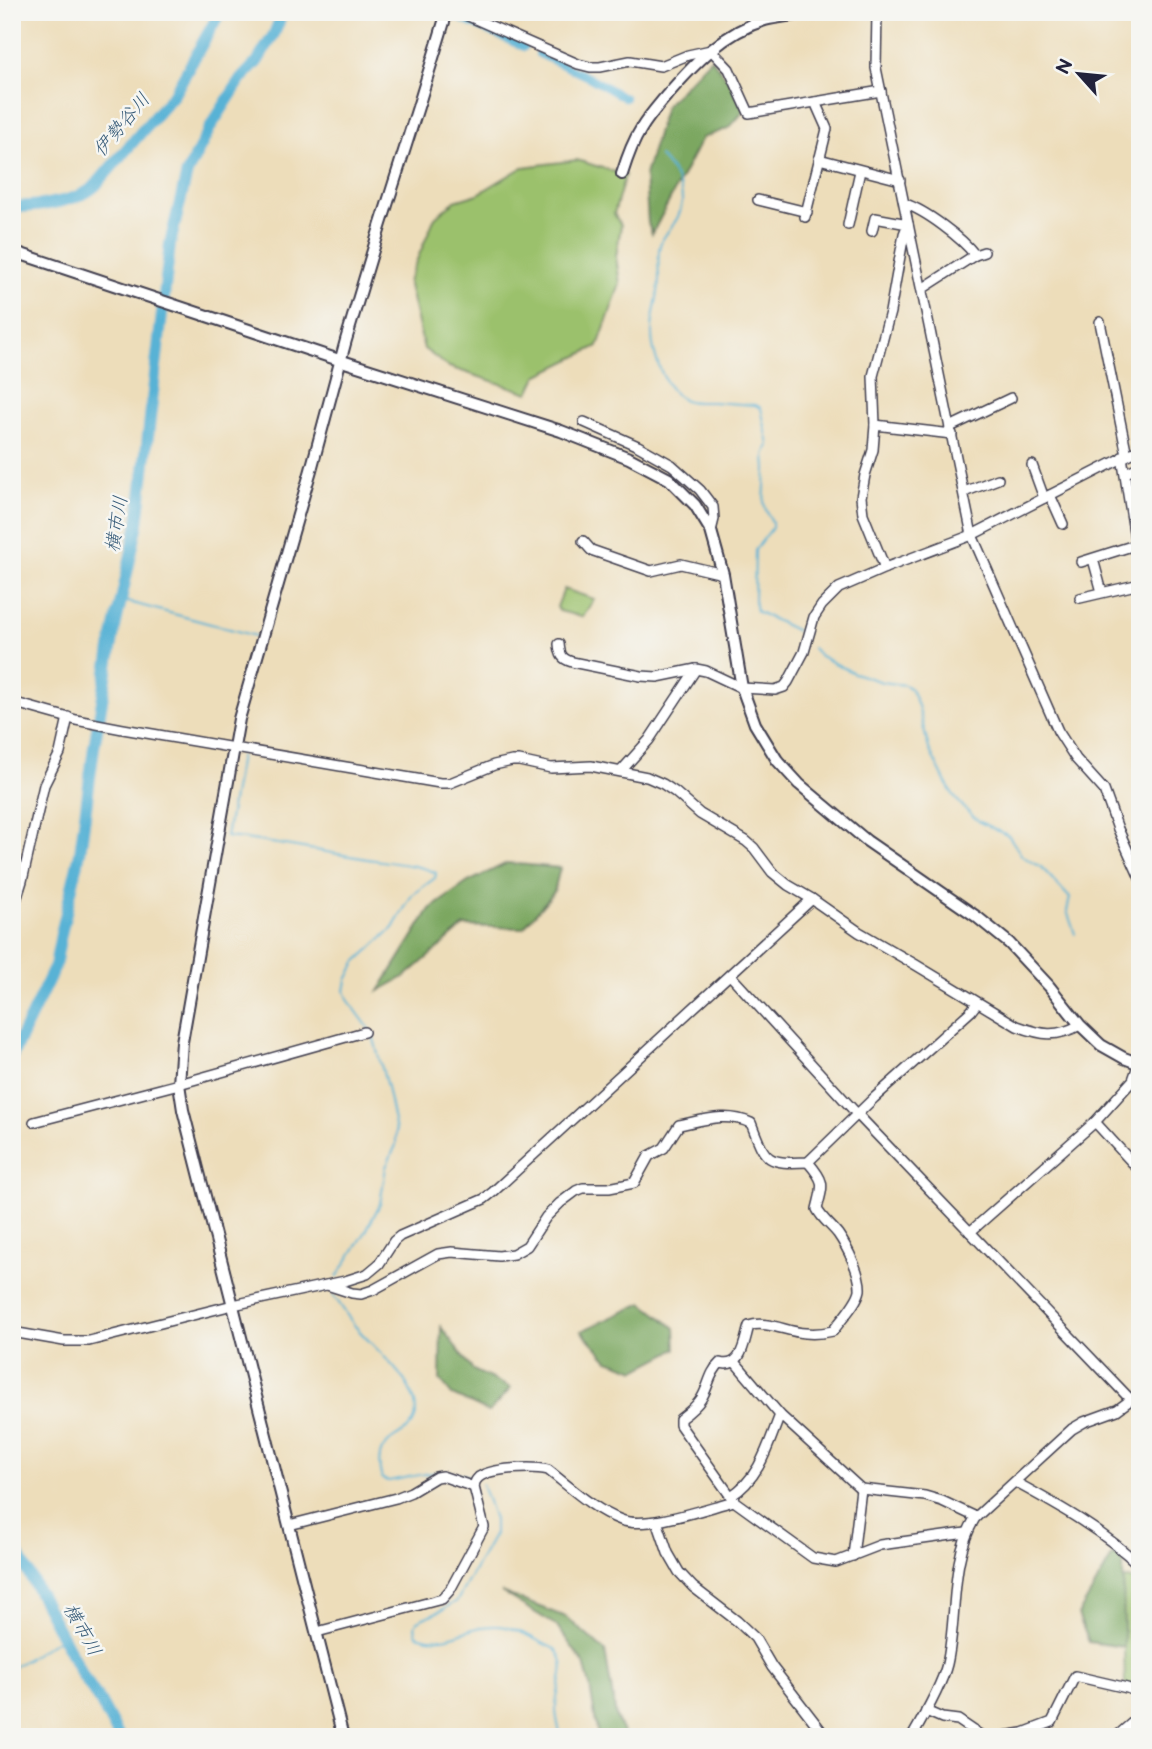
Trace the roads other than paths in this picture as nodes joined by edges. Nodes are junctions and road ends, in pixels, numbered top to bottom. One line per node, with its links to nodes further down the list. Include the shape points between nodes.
1 (447, 12): 21 (street)
2 (459, 12): 6 (street, via 590,67 630,61 661,66)
3 (830, 12): 5 (street)
4 (877, 12): 7 (street, via 876,68)
5 (762, 16): 6 (street)
6 (711, 50): 8 (street, via 729,69 749,113); 11 (street, via 642,127)
7 (881, 91): 8 (street); 12 (street)
8 (815, 102): 9 (street, via 827,129)
9 (819, 159): 10 (street); 13 (street, via 806,214)
10 (860, 171): 12 (street); 16 (street)
11 (622, 174)
12 (900, 180): 14 (street)
13 (758, 200)
14 (905, 204): 15 (street); 19 (street, via 979,254)
15 (908, 224): 17 (street, via 875,218); 19 (street); 24 (street, via 873,376)
16 (848, 225)
17 (872, 232)
18 (12, 251): 21 (street)
19 (922, 289): 25 (street)
20 (1100, 322): 27 (street)
21 (342, 361): 35 (street, via 561,431 629,458 669,479 695,505); 52 (street)
22 (1011, 398): 25 (street)
23 (584, 422): 35 (street, via 671,465 713,507)
24 (875, 425): 25 (street); 41 (street, via 861,497 863,514)
25 (951, 430): 32 (street)
26 (1140, 449): 27 (street)
27 (1125, 456): 30 (street); 33 (street)
28 (1032, 465): 33 (street)
29 (1140, 466): 30 (street)
30 (1126, 473): 38 (street)
31 (998, 479): 32 (street)
32 (964, 492): 36 (street)
33 (1047, 496): 34 (street); 36 (street)
34 (1063, 524)
35 (711, 531): 43 (street)
36 (972, 535): 41 (street); 54 (street, via 1058,732 1104,790)
37 (583, 541): 43 (street, via 591,550 651,571 681,564)
38 (1135, 545): 39 (street); 42 (street)
39 (1093, 559): 40 (street); 45 (street)
40 (1081, 562)
41 (885, 568): 49 (street, via 839,588 822,605 784,687)
42 (1140, 569)
43 (723, 574): 49 (street)
44 (1140, 584): 45 (street)
45 (1102, 592): 46 (street)
46 (1080, 598)
47 (559, 644): 48 (street, via 564,660 622,673 657,677)
48 (696, 669): 49 (street); 53 (street, via 649,740)
49 (742, 688): 59 (street, via 768,748 799,784 867,841 995,931 1026,959)
50 (12, 702): 51 (street)
51 (72, 719): 52 (street); 56 (street, via 44,785)
52 (234, 748): 53 (street, via 440,783 512,761); 62 (street, via 182,1042)
53 (621, 771): 55 (street, via 647,777 676,792 700,814 746,841 778,878)
54 (1140, 878)
55 (812, 899): 57 (street); 58 (street)
56 (12, 913)
57 (730, 975): 63 (street); 69 (street, via 484,1199 400,1236 368,1274)
58 (977, 1003): 59 (street, via 1032,1032 1055,1034); 63 (street)
59 (1080, 1025): 61 (street, via 1101,1045)
60 (364, 1032): 62 (street)
61 (1139, 1062): 65 (street, via 1133,1080)
62 (179, 1084): 64 (street); 70 (street)
63 (858, 1115): 66 (street); 68 (street)
64 (34, 1122)
65 (1095, 1122): 67 (street); 68 (street)
66 (808, 1162): 69 (street, via 782,1163 769,1158 751,1123 739,1118 680,1125 664,1148 649,1156 634,1183 576,1191 546,1217 527,1245 513,1254 438,1254 361,1294); 72 (street, via 823,1185 817,1209 848,1251 859,1294 833,1331 805,1334 757,1323 749,1326)
67 (1140, 1171)
68 (970, 1232): 74 (street)
69 (325, 1285): 70 (street)
70 (233, 1305): 71 (street, via 89,1341); 82 (street)
71 (12, 1332)
72 (735, 1362): 75 (street); 79 (street, via 720,1363 712,1371 702,1397 679,1422)
73 (1140, 1393): 74 (street)
74 (1131, 1400): 76 (street, via 1072,1429)
75 (780, 1415): 78 (street); 79 (street, via 761,1465)
76 (1015, 1482): 80 (street); 85 (street, via 1086,1523)
77 (474, 1488): 81 (street, via 488,1473 539,1468 621,1520); 82 (street, via 436,1477 396,1498); 86 (street, via 484,1527 442,1598)
78 (861, 1489): 80 (street, via 925,1496); 84 (street)
79 (732, 1499): 81 (street); 84 (street, via 813,1558 836,1562)
80 (976, 1517): 83 (street)
81 (657, 1521): 91 (street, via 679,1573 755,1638)
82 (289, 1525): 86 (street)
83 (966, 1533): 84 (street, via 880,1545); 88 (street, via 946,1666)
84 (853, 1556)
85 (1140, 1566)
86 (317, 1632): 90 (street)
87 (1140, 1693): 94 (street, via 1075,1676 1052,1722)
88 (926, 1711): 92 (street); 93 (street, via 958,1720)
89 (1140, 1716): 95 (street)
90 (344, 1737)
91 (826, 1737)
92 (912, 1737)
93 (982, 1737)
94 (997, 1737)
95 (1116, 1737)

